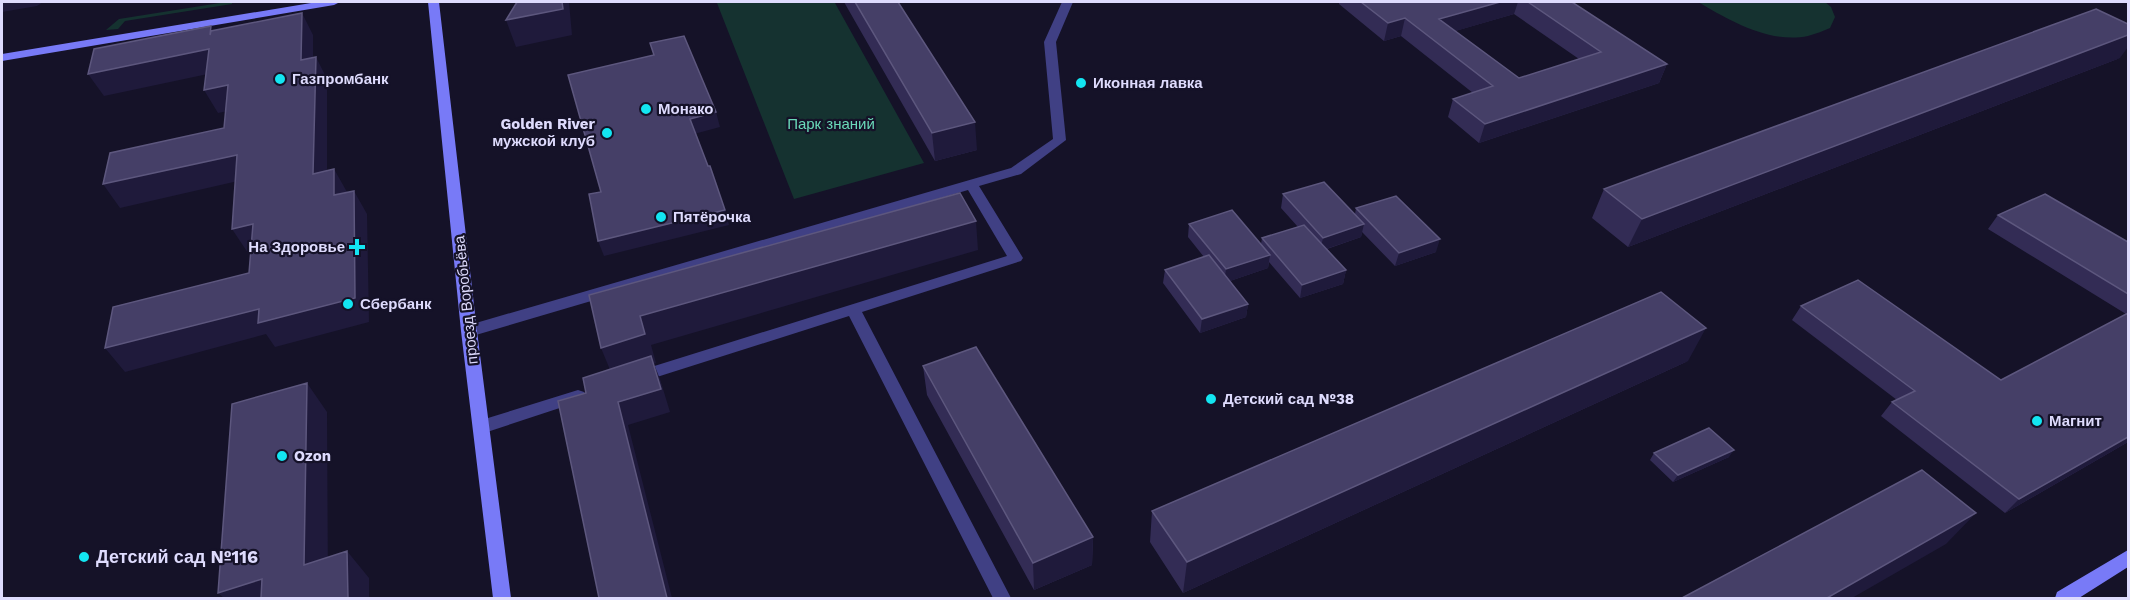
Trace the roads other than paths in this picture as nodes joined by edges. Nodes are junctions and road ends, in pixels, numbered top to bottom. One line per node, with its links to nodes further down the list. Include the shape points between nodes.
1 (334, 2): 4 (main road)
2 (433, 2): 7 (main road, проезд Воробьёва)
3 (1067, 2): 5 (street, via 1050,42 1060,140 1016,171)
4 (2, 58)
5 (971, 184): 6 (street, via 1016,258); 7 (street)
6 (853, 310): 8 (street); 13 (street)
7 (469, 331): 10 (main road, проезд Воробьёва)
8 (627, 381)
9 (594, 391): 10 (street)
10 (481, 427): 12 (main road, проезд Воробьёва)
11 (2128, 558): 14 (main road)
12 (502, 598)
13 (1002, 598)
14 (2064, 598)

